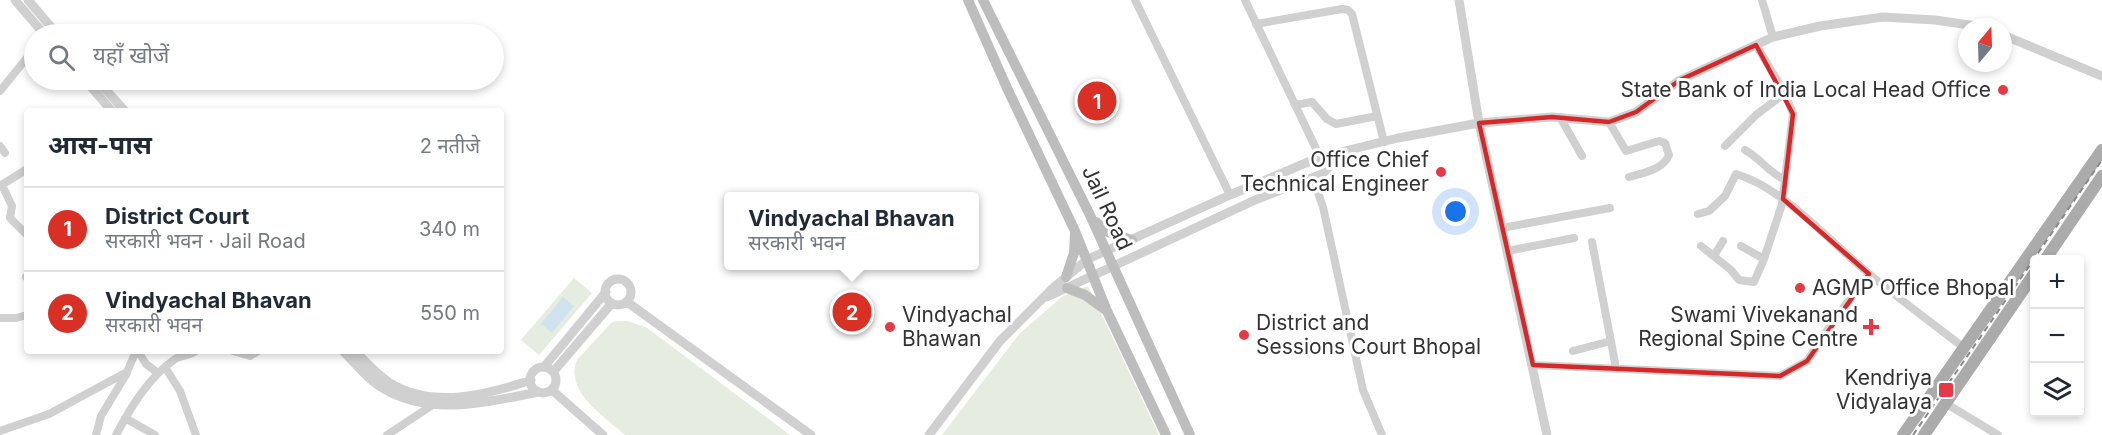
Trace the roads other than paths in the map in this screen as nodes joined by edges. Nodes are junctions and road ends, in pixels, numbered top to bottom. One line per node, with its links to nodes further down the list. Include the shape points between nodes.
1 (15, 0): 10 (street)
2 (28, 0): 11 (street)
3 (968, 0): 48 (main road, Jail Road)
4 (983, 0): 46 (main road, Jail Road)
5 (1135, 0): 42 (street)
6 (1245, 0): 12 (street)
7 (1459, 0): 28 (street)
8 (1761, 0): 13 (street)
9 (1958, 23): 13 (street, via 1883,17)
10 (35, 24)
11 (48, 24)
12 (1256, 24): 22 (street); 25 (street, via 1348,10)
13 (1773, 37): 15 (street)
14 (2012, 39): 17 (street)
15 (1756, 45): 21 (street); 27 (street, via 1680,80 1636,112)
16 (24, 61): 20 (street)
17 (2102, 76)
18 (94, 90): 23 (street)
19 (106, 90): 24 (street)
20 (0, 91)
21 (1785, 93): 30 (street); 40 (street, via 1793,114)
22 (1295, 105): 25 (street, via 1312,102 1336,124); 35 (street)
23 (109, 108)
24 (122, 108)
25 (1377, 116): 29 (street)
26 (1560, 117): 27 (street); 28 (street); 34 (street)
27 (1609, 122): 38 (street, via 1626,151 1659,141 1665,143 1669,154 1666,162)
28 (1479, 123): 29 (street); 47 (street)
29 (1384, 142): 33 (street)
30 (1725, 146)
31 (1745, 150): 40 (street)
32 (2102, 150): 74 (main road)
33 (1346, 151): 35 (street); 39 (street)
34 (1582, 156)
35 (1320, 157): 42 (street)
36 (24, 171): 41 (street)
37 (2102, 176): 58 (main road)
38 (1629, 177)
39 (1314, 178): 62 (street, via 1255,200); 106 (street, via 1363,390)
40 (1785, 180): 43 (street)
41 (1, 185): 49 (street, via 12,206 10,218)
42 (1230, 195): 51 (street)
43 (1783, 199): 45 (street, via 1736,174 1725,196 1709,212); 60 (street); 63 (street)
44 (1610, 208): 47 (street)
45 (1698, 214)
46 (1092, 218): 51 (main road, via 1108,232); 56 (main road, Jail Road)
47 (1502, 228): 57 (street)
48 (1075, 231): 61 (main road, Jail Road); 66 (main road)
49 (24, 232)
50 (1574, 238): 57 (street)
51 (1132, 240): 56 (street)
52 (1723, 241): 59 (street)
53 (1592, 242): 73 (street)
54 (1701, 246): 59 (street)
55 (1741, 246): 60 (street)
56 (1107, 251): 61 (street); 62 (main road, Jail Road)
57 (1508, 251): 83 (street)
58 (2048, 255)
59 (1714, 256): 60 (street, via 1739,280 1754,282)
60 (1764, 259)
61 (1088, 260): 64 (main road, Jail Road); 66 (street)
62 (1114, 267): 64 (street); 105 (main road, Jail Road)
63 (1869, 274): 74 (street); 85 (street, via 1807,361 1780,376)
64 (1094, 276): 66 (street); 70 (main road, Jail Road)
65 (2030, 280): 92 (main road)
66 (1067, 282): 70 (main road); 103 (street, via 1040,301 1000,341)
67 (606, 292): 68 (street, via 610,283 622,280 631,290); 69 (street); 86 (street)
68 (627, 302): 69 (street); 102 (street)
69 (612, 303): 86 (street)
70 (1107, 311): 104 (main road, Jail Road)
71 (24, 317): 72 (street)
72 (0, 318)
73 (1611, 341): 75 (street); 85 (street)
74 (1963, 347): 108 (main road)
75 (1574, 351)
76 (136, 354): 87 (street)
77 (139, 354): 88 (street)
78 (174, 354): 82 (street)
79 (193, 354): 82 (street)
80 (346, 354): 93 (street, via 383,389)
81 (358, 354): 89 (street, via 390,383 425,395 477,395)
82 (177, 357): 84 (street)
83 (1533, 365): 85 (street); 107 (street)
84 (165, 367): 88 (street); 100 (street, via 180,391)
85 (1616, 368)
86 (548, 370): 89 (street, via 535,371); 90 (street, via 556,381)
87 (127, 372): 95 (street, via 49,414); 97 (street, via 101,416)
88 (158, 373): 94 (street)
89 (531, 380): 91 (street)
90 (552, 390): 91 (street); 101 (street)
91 (538, 392): 93 (street, via 480,403)
92 (1945, 403): 109 (main road); 110 (street)
93 (434, 404): 96 (street)
94 (125, 418): 98 (street); 99 (street)
95 (0, 431)
96 (389, 434)
97 (96, 435)
98 (116, 435)
99 (155, 435)
100 (196, 435)
101 (603, 435)
102 (811, 435)
103 (928, 435)
104 (1166, 435)
105 (1190, 435)
106 (1382, 435)
107 (1547, 435)
108 (1903, 435)
109 (1924, 435)
110 (1998, 435)

